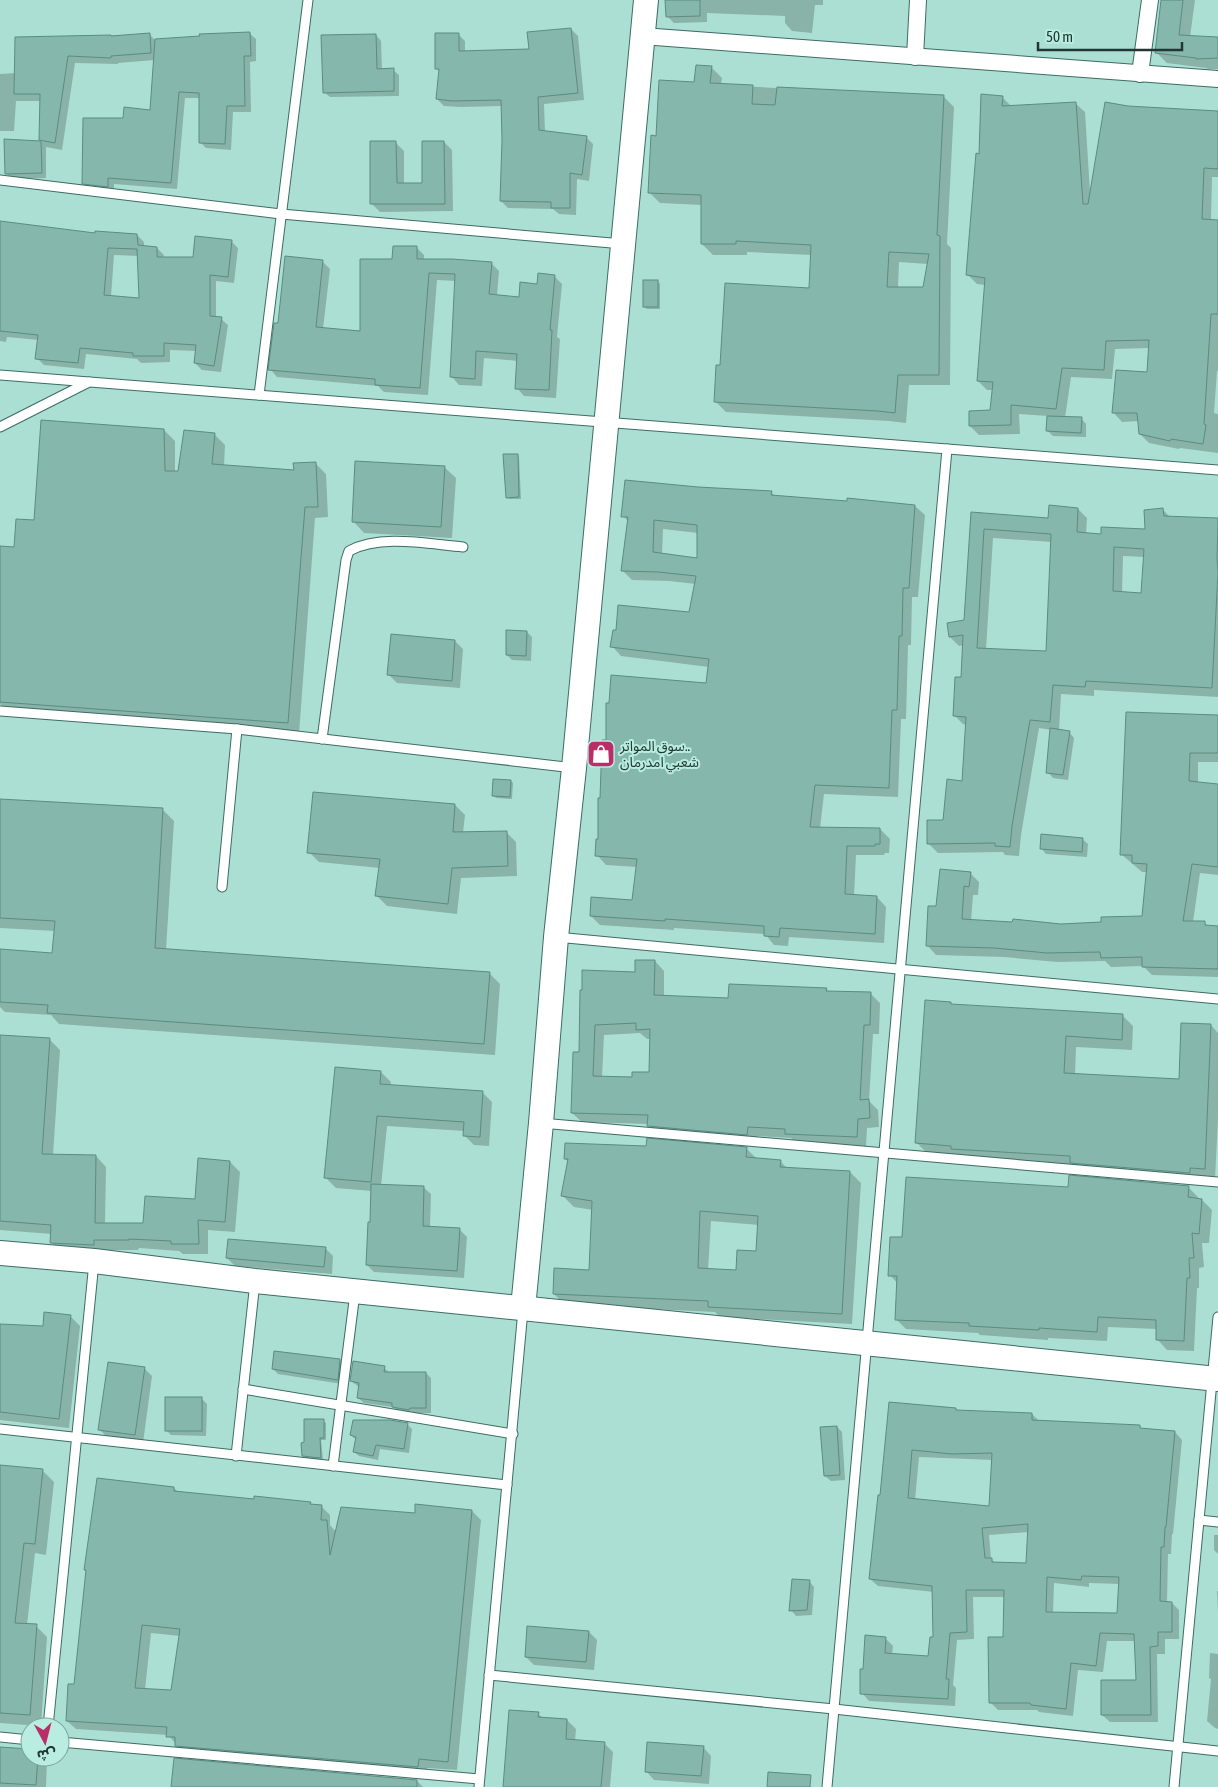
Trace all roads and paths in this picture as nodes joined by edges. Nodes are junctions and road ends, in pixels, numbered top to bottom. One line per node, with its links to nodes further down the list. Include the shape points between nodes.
1 (308, 0): 10 (lane)
2 (646, 0): 5 (street)
3 (918, 0): 6 (street)
4 (1150, 0): 7 (street)
5 (642, 36): 6 (street); 11 (street)
6 (915, 57): 7 (street)
7 (1140, 74): 8 (street)
8 (1218, 80)
9 (0, 180): 10 (lane)
10 (281, 214): 11 (lane); 14 (lane)
11 (623, 244): 15 (street)
12 (0, 376): 13 (lane)
13 (89, 382): 14 (lane); 16 (lane)
14 (259, 396): 15 (lane)
15 (606, 422): 17 (lane); 23 (street)
16 (0, 427)
17 (947, 449): 18 (lane); 26 (lane)
18 (1218, 470)
19 (463, 546): 22 (lane, via 382,541 348,551)
20 (0, 711): 21 (lane)
21 (237, 729): 22 (lane); 24 (lane)
22 (322, 739): 23 (lane)
23 (574, 768): 25 (street)
24 (222, 887)
25 (556, 937): 26 (lane); 28 (street)
26 (901, 970): 27 (lane); 29 (lane)
27 (1218, 999)
28 (542, 1123): 29 (lane); 35 (street)
29 (884, 1153): 30 (lane); 37 (lane)
30 (1218, 1182)
31 (0, 1253): 32 (street)
32 (94, 1261): 33 (street); 43 (lane)
33 (255, 1281): 34 (street); 39 (lane)
34 (355, 1291): 35 (street); 40 (lane)
35 (523, 1308): 37 (street); 42 (lane)
36 (1218, 1317): 38 (lane)
37 (867, 1344): 38 (street); 50 (lane)
38 (1215, 1379): 47 (lane)
39 (244, 1389): 40 (lane); 44 (lane)
40 (340, 1405): 42 (lane); 45 (lane)
41 (0, 1429): 43 (lane)
42 (513, 1434): 46 (lane)
43 (76, 1437): 44 (lane); 51 (lane)
44 (236, 1456): 45 (lane)
45 (333, 1466): 46 (lane)
46 (507, 1485): 49 (lane)
47 (1199, 1520): 48 (lane); 55 (lane)
48 (1218, 1522)
49 (489, 1675): 50 (lane); 57 (lane)
50 (834, 1709): 55 (lane); 58 (lane)
51 (49, 1717)
52 (0, 1737): 53 (lane)
53 (20, 1739)
54 (70, 1743): 57 (lane)
55 (1178, 1747): 56 (lane); 59 (lane)
56 (1218, 1751)
57 (479, 1783)
58 (827, 1787)
59 (1174, 1787)

